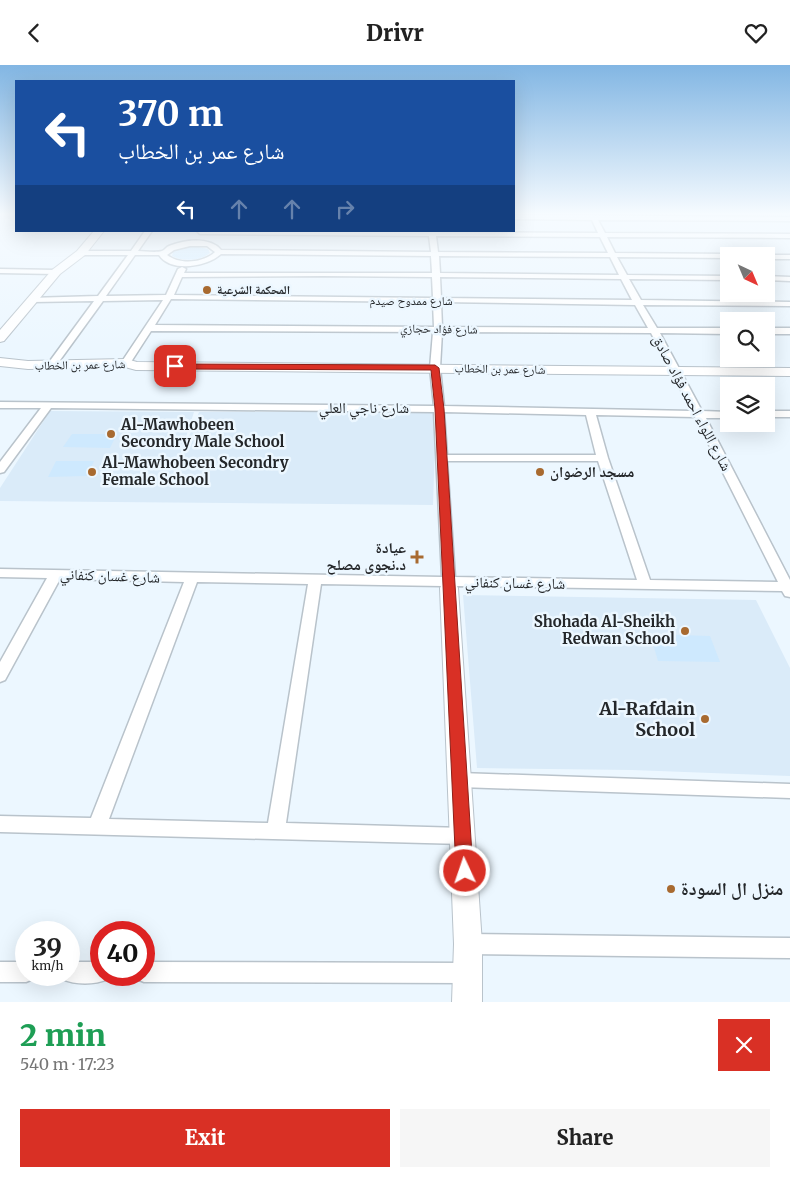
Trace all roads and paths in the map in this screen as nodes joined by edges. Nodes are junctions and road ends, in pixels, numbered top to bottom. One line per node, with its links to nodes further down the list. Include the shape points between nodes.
1 (73, 259): 9 (street)
2 (130, 259): 17 (street)
3 (166, 259): 7 (street)
4 (210, 259): 7 (street)
5 (435, 259): 11 (street)
6 (616, 259): 12 (street, شارع اللواء احمد فؤاد صادق)
7 (184, 263): 10 (street)
8 (0, 271): 9 (street)
9 (56, 272): 18 (street)
10 (179, 275): 11 (street); 16 (street)
11 (435, 277): 12 (street); 19 (street)
12 (625, 277): 13 (street); 20 (street, شارع اللواء احمد فؤاد صادق)
13 (720, 278)
14 (775, 278): 15 (street)
15 (790, 279)
16 (169, 297): 17 (street, شارع ممدوح صيدم); 19 (street, شارع ممدوح صيدم); 22 (street)
17 (101, 299): 18 (street, شارع ممدوح صيدم); 31 (street)
18 (32, 300): 28 (street)
19 (436, 301): 20 (street, شارع ممدوح صيدم); 23 (street)
20 (640, 303): 21 (street, شارع ممدوح صيدم); 24 (street, شارع اللواء احمد فؤاد صادق)
21 (790, 304)
22 (149, 328): 23 (street, شارع فؤاد حجازي); 30 (street)
23 (438, 329): 24 (street, شارع فؤاد حجازي); 32 (street)
24 (653, 330): 25 (street, شارع فؤاد حجازي); 33 (street, شارع اللواء احمد فؤاد صادق)
25 (720, 331)
26 (775, 331): 27 (street)
27 (790, 331)
28 (0, 339)
29 (0, 363): 31 (street, شارع عمر بن الخطاب)
30 (126, 363): 31 (street, شارع عمر بن الخطاب); 32 (street, شارع عمر بن الخطاب, via 136,366)
31 (52, 365)
32 (435, 368): 33 (street, شارع عمر بن الخطاب); 37 (street)
33 (676, 370): 34 (street, شارع عمر بن الخطاب); 41 (street, شارع اللواء احمد فؤاد صادق)
34 (790, 372)
35 (0, 405): 36 (street, شارع ناجي العلي)
36 (47, 407): 37 (street, شارع ناجي العلي); 45 (street)
37 (439, 409): 38 (street, شارع ناجي العلي); 44 (street)
38 (590, 412): 41 (street, شارع ناجي العلي); 43 (street)
39 (775, 414): 40 (street)
40 (790, 414)
41 (700, 415): 42 (street, شارع ناجي العلي); 52 (street, شارع اللواء احمد فؤاد صادق)
42 (720, 415)
43 (602, 458): 44 (street); 51 (street)
44 (442, 459): 50 (street)
45 (0, 470)
46 (0, 573): 47 (street, شارع غسان كنفاني)
47 (56, 574): 48 (street, شارع غسان كنفاني); 53 (street)
48 (192, 578): 49 (street, شارع غسان كنفاني); 57 (street)
49 (315, 580): 50 (street, شارع غسان كنفاني); 58 (street)
50 (449, 585): 51 (street, شارع غسان كنفاني); 54 (street)
51 (645, 585): 52 (street, شارع غسان كنفاني)
52 (789, 589)
53 (0, 676)
54 (460, 780): 55 (street); 59 (street)
55 (790, 791)
56 (0, 824): 57 (street)
57 (97, 827): 58 (street)
58 (276, 831): 59 (street)
59 (463, 836): 60 (street)
60 (468, 944): 61 (street); 65 (street)
61 (790, 948)
62 (0, 971): 63 (street)
63 (15, 972)
64 (155, 972): 65 (street)
65 (467, 973): 66 (street)
66 (467, 1002)

